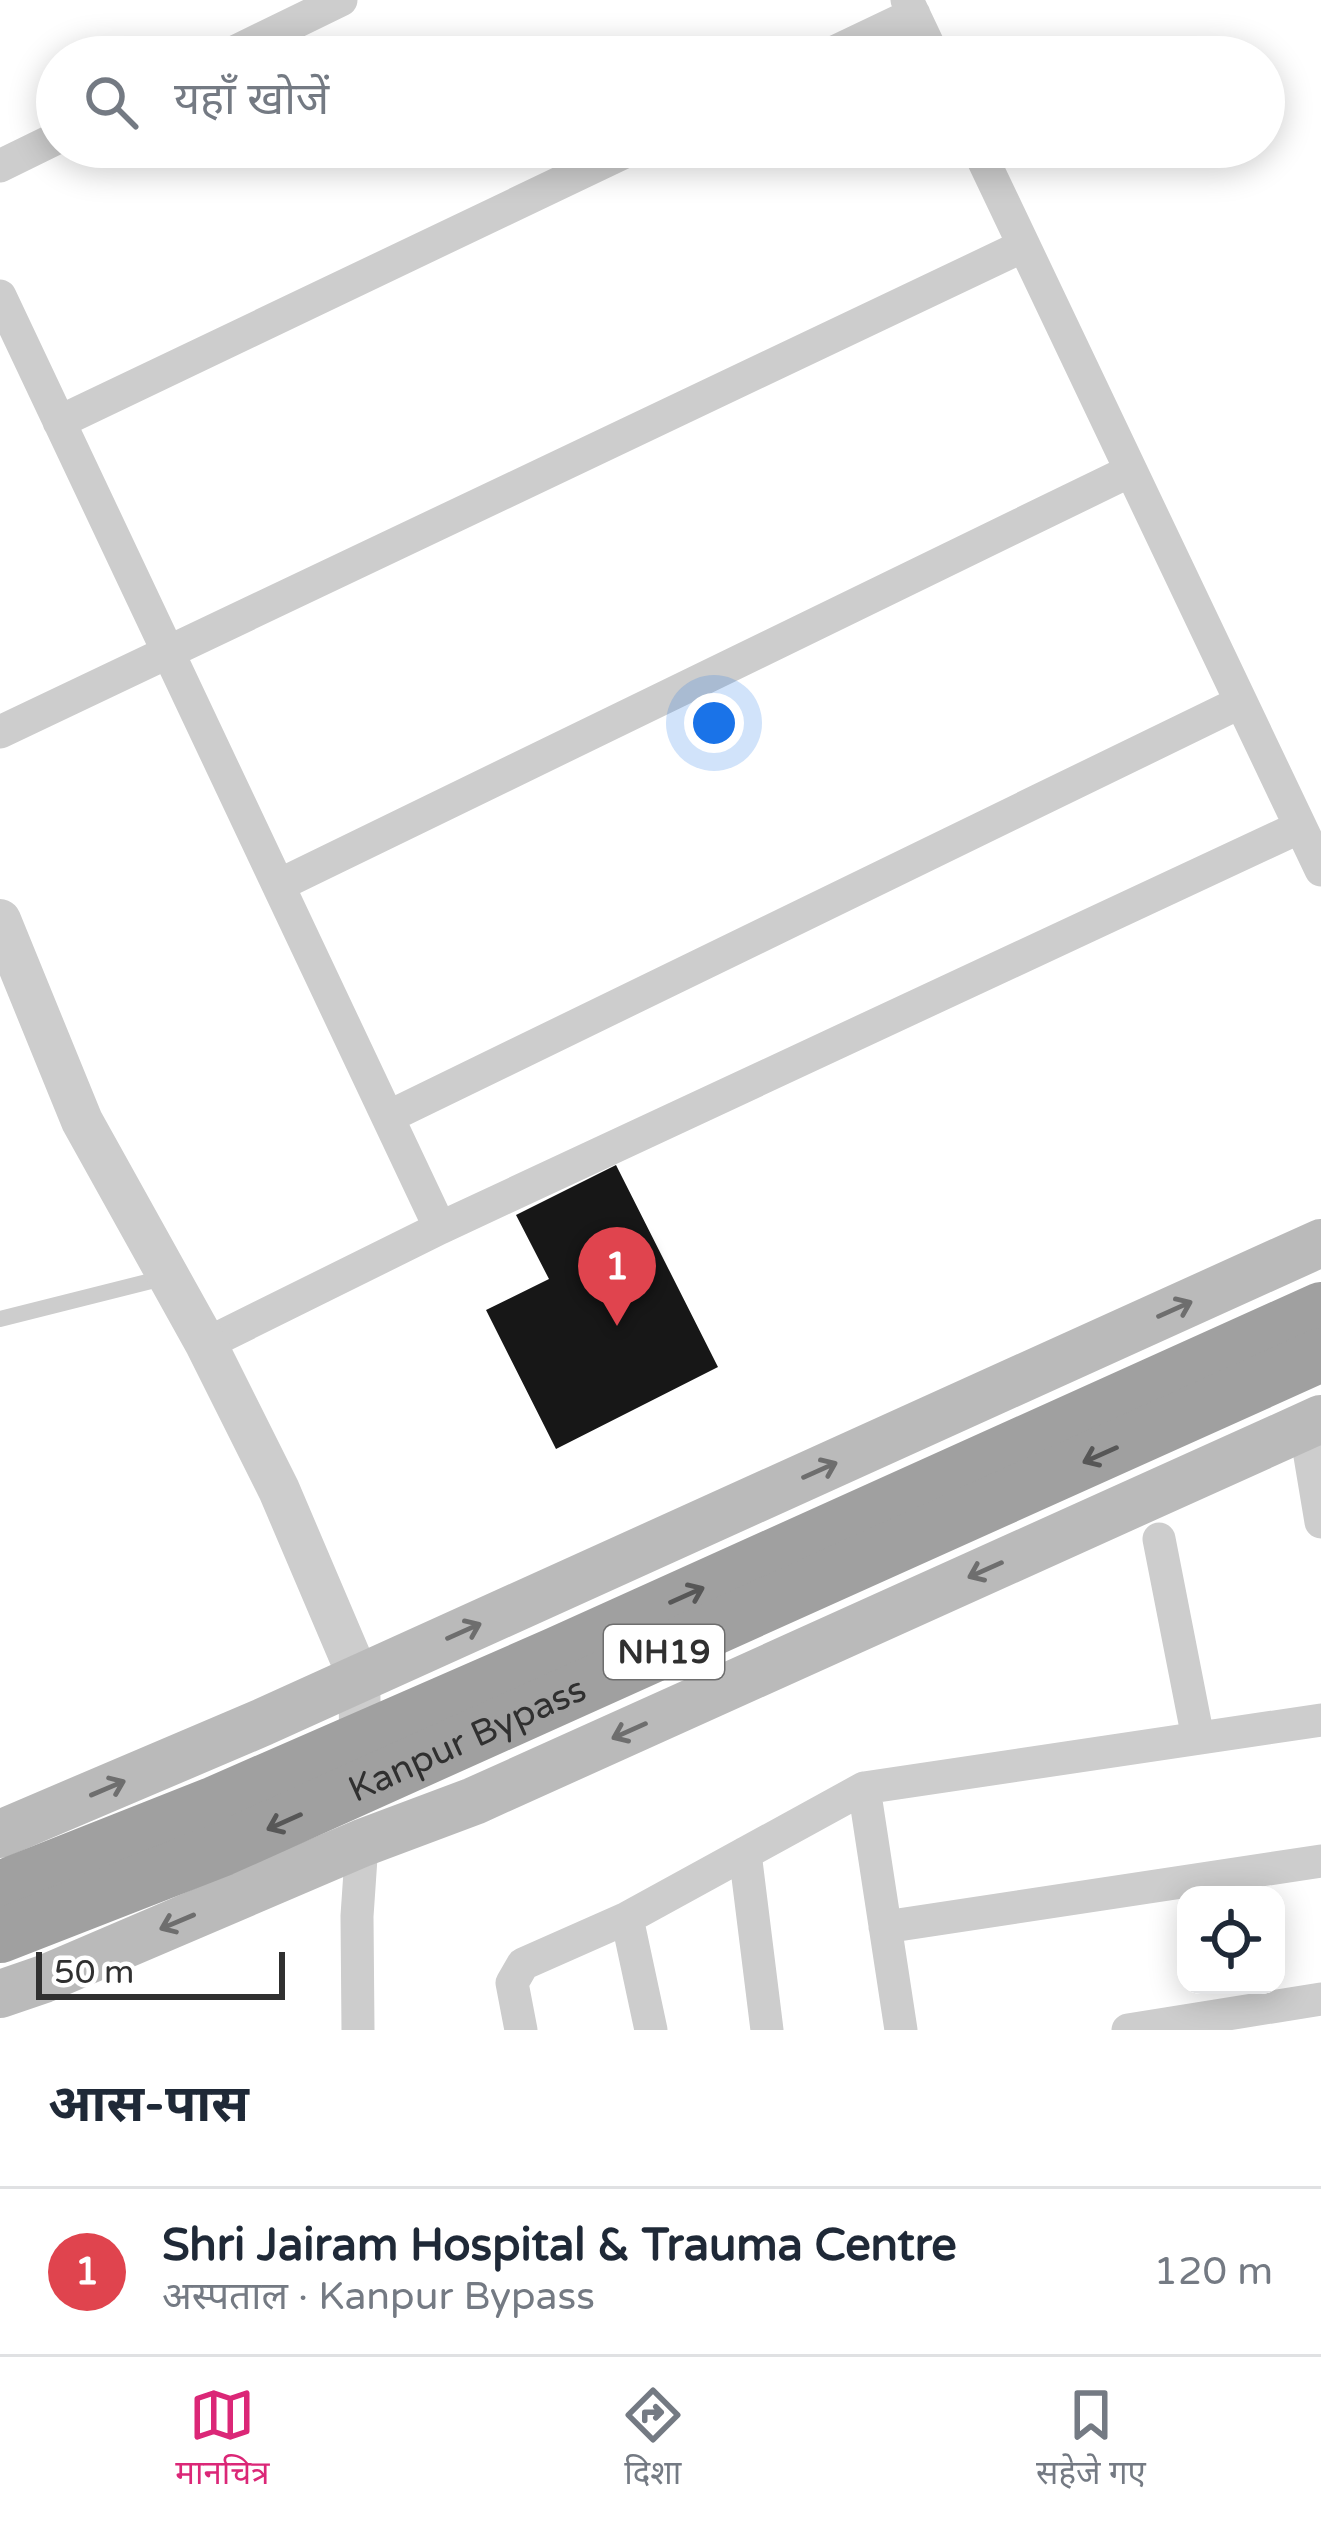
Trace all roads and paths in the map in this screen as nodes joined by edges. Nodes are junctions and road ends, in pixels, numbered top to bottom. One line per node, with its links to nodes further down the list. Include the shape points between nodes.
1 (341, 0): 3 (street)
2 (910, 7): 4 (street); 5 (street)
3 (267, 36)
4 (860, 36)
5 (924, 36)
6 (36, 148): 7 (street)
7 (0, 166)
8 (591, 168): 12 (street)
9 (987, 168): 10 (street)
10 (1023, 246): 13 (street); 14 (street)
11 (0, 296): 12 (street)
12 (59, 422): 14 (street)
13 (1130, 471): 15 (street); 19 (street)
14 (170, 653): 16 (street); 19 (street)
15 (1241, 703): 17 (street); 21 (street)
16 (0, 732)
17 (1300, 827): 18 (street); 22 (street)
18 (1321, 870)
19 (279, 885): 21 (street)
20 (0, 920): 24 (street, via 82,1120)
21 (388, 1117): 22 (street)
22 (440, 1228): 27 (street)
23 (1321, 1243): 32 (main road, one-way to 23)
24 (168, 1277): 26 (lane); 27 (street)
25 (1321, 1309): 40 (highway, Kanpur Bypass / NH19, one-way to 25, bridge, via 556,1654)
26 (0, 1319)
27 (206, 1344): 32 (street, via 280,1490)
28 (1321, 1355): 43 (highway, Kanpur Bypass / NH19, one-way to 43, bridge, via 224,1850)
29 (1313, 1422): 30 (street); 37 (main road, one-way to 37, via 474,1801)
30 (1321, 1522)
31 (1159, 1539): 34 (street)
32 (359, 1678): 36 (main road, one-way to 32); 37 (street)
33 (1321, 1720): 34 (street)
34 (1198, 1738): 35 (street)
35 (864, 1788): 38 (street); 42 (street)
36 (0, 1834)
37 (362, 1843): 44 (main road, one-way to 44); 47 (street)
38 (745, 1853): 41 (street); 50 (street)
39 (1321, 1861): 42 (street)
40 (0, 1888)
41 (627, 1918): 48 (street, via 523,1964 512,1983); 49 (street)
42 (885, 1927): 51 (street)
43 (0, 1936)
44 (0, 1994)
45 (1321, 1999): 46 (street)
46 (1250, 2020): 52 (street)
47 (358, 2030)
48 (521, 2030)
49 (651, 2030)
50 (767, 2030)
51 (901, 2030)
52 (1128, 2030)

